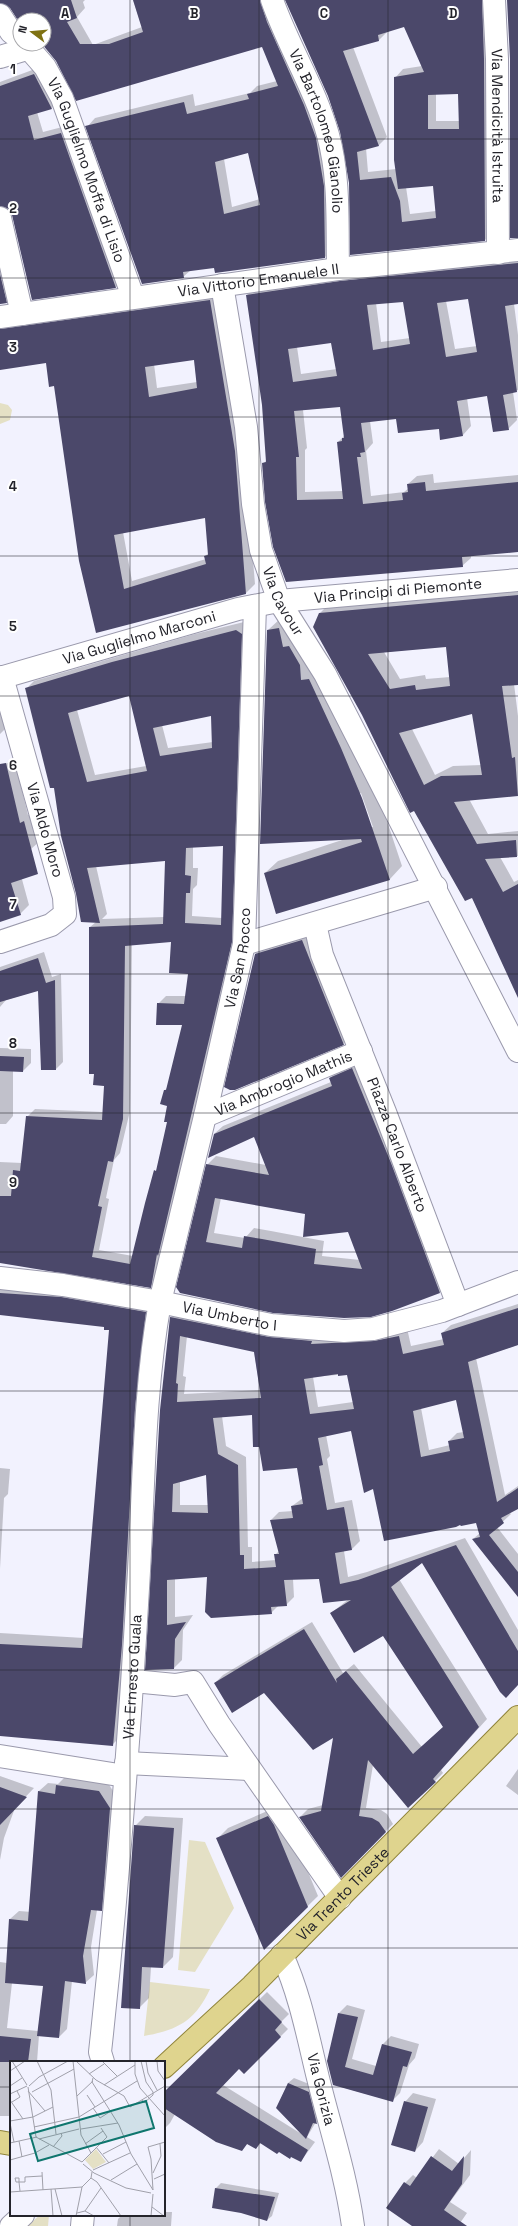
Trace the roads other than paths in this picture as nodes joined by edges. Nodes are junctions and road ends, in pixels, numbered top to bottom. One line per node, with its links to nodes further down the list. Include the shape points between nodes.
1 (272, 0): 10 (street, Via Bartolomeo Gianolio, via 328,136 335,180)
2 (494, 0): 9 (street, Via Mendicità Istruita)
3 (0, 15): 4 (street, Via Guglielmo Moffa di Lisio)
4 (12, 33)
5 (12, 51): 7 (street)
6 (30, 52): 12 (street, Via Guglielmo Moffa di Lisio, via 62,98)
7 (0, 57)
8 (0, 218): 13 (street)
9 (508, 251): 10 (street, Via Vittorio Emanuele II)
10 (338, 269): 11 (street, Via Vittorio Emanuele II)
11 (222, 285): 12 (street, Via Vittorio Emanuele II); 16 (street, Via Cavour, via 246,427 253,504 261,550)
12 (133, 297): 13 (street, Via Vittorio Emanuele II)
13 (22, 314): 14 (street, Via Vittorio Emanuele II)
14 (0, 317)
15 (518, 580): 16 (street, Via Principi di Piemonte)
16 (279, 601): 17 (street, Via Guglielmo Marconi); 19 (street, Via Cavour, via 324,674)
17 (255, 606): 18 (street, Via Guglielmo Marconi); 22 (street, Via San Rocco)
18 (1, 677): 21 (street, Via Aldo Moro, via 64,896 64,914 52,925)
19 (436, 887): 20 (street); 24 (street)
20 (315, 924): 22 (street); 23 (street, Piazza Carlo Alberto, via 322,955)
21 (0, 942)
22 (244, 944): 25 (street, Via San Rocco)
23 (361, 1051): 25 (street, Via Ambrogio Mathis); 29 (street, Piazza Carlo Alberto)
24 (518, 1051)
25 (205, 1116): 28 (street, Via San Rocco)
26 (0, 1278): 28 (street, Via Umberto I, via 63,1285)
27 (518, 1282): 29 (street)
28 (160, 1302): 29 (street, Via Umberto I, via 270,1325 344,1331 373,1330); 30 (street, Via Ernesto Guala, via 155,1329 147,1430)
29 (458, 1305)
30 (133, 1681): 33 (street, Via Ernesto Guala); 34 (street, via 175,1685 193,1682)
31 (518, 1717): 35 (main road, Via Trento Trieste)
32 (0, 1756): 33 (street)
33 (126, 1769): 34 (street); 37 (street, Via Ernesto Guala)
34 (249, 1769): 35 (street)
35 (340, 1898): 36 (main road, Via Trento Trieste)
36 (282, 1955): 38 (main road, Via Trento Trieste); 45 (street, Via Gorizia, via 291,1973 300,2007 348,2192)
37 (100, 2059)
38 (165, 2066)
39 (0, 2142): 40 (main road)
40 (10, 2144)
41 (22, 2216): 43 (street)
42 (83, 2216): 44 (street)
43 (11, 2226)
44 (82, 2226)
45 (353, 2226)

